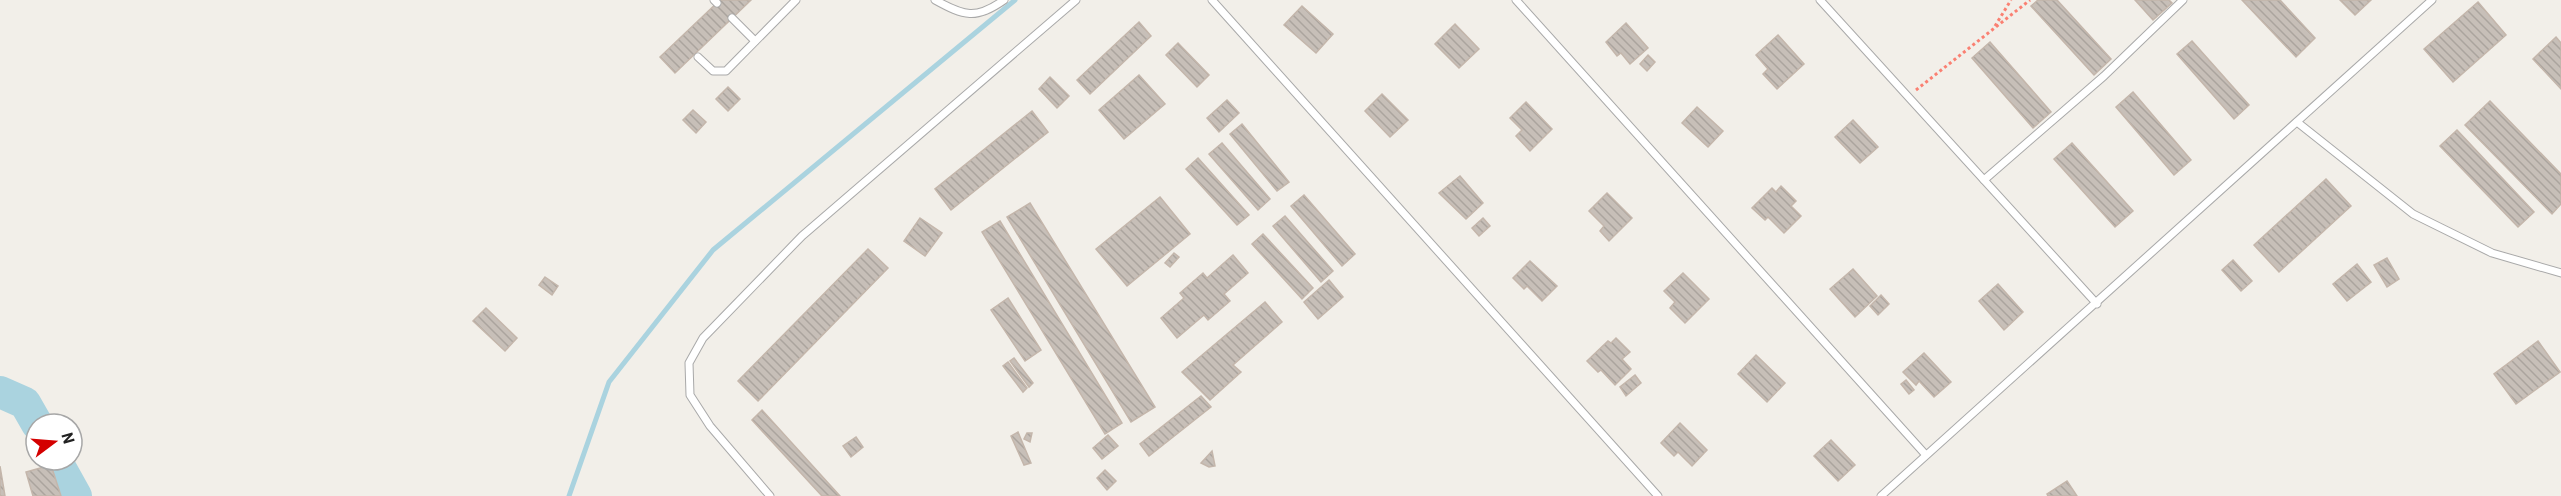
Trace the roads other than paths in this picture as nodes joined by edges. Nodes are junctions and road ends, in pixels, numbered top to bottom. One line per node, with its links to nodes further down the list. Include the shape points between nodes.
1 (796, 0): 11 (lane)
2 (935, 0): 3 (lane, via 968,14 990,10)
3 (1004, 0)
4 (1076, 0): 18 (lane, via 802,236 703,338 689,363 690,395 710,426)
5 (1212, 0): 19 (lane)
6 (1516, 0): 17 (lane)
7 (1820, 0): 14 (lane)
8 (2183, 0): 14 (lane, via 2104,76)
9 (2432, 0): 13 (lane)
10 (732, 18): 11 (lane)
11 (755, 41): 12 (lane, via 726,71 713,71)
12 (698, 57)
13 (2297, 122): 15 (lane, via 2413,214 2492,253); 16 (lane)
14 (1984, 180): 16 (lane)
15 (2561, 273)
16 (2097, 304): 17 (lane)
17 (1925, 454): 20 (lane)
18 (771, 496)
19 (1658, 496)
20 (1881, 496)

